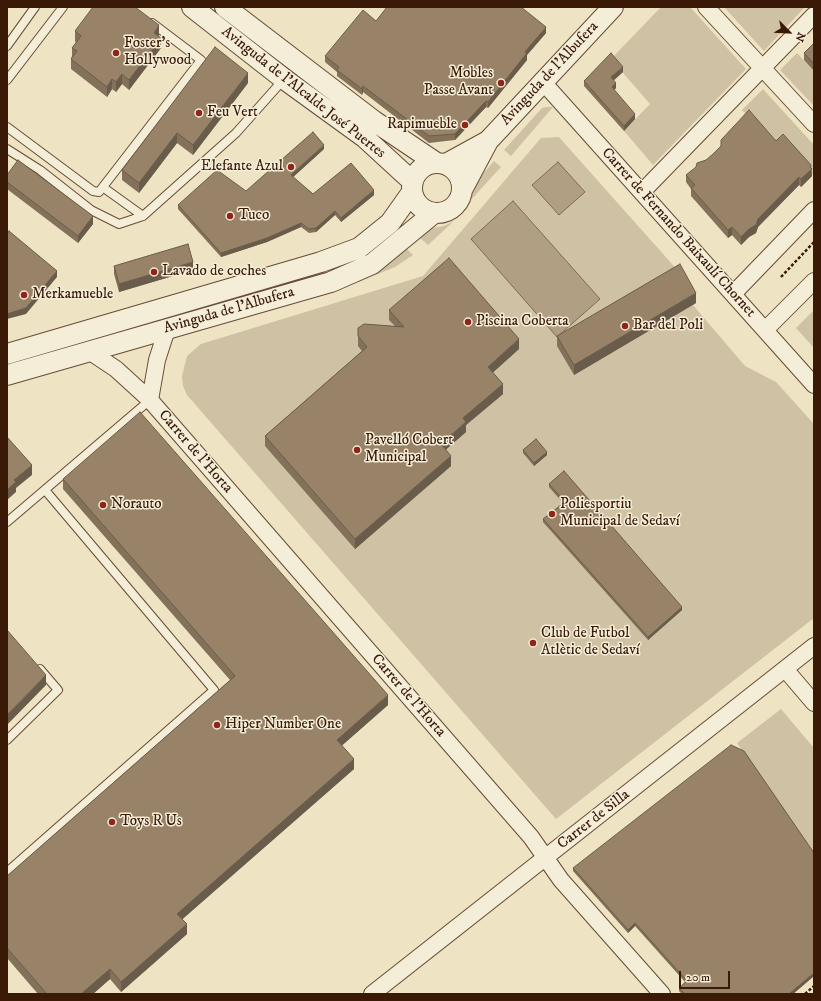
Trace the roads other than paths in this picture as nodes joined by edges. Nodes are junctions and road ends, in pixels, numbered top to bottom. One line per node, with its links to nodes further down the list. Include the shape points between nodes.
1 (35, 7): 10 (lane)
2 (63, 7): 12 (lane)
3 (192, 7): 13 (street, Avinguda de l'Alcalde José Puertes)
4 (225, 7): 9 (street, Avinguda de l'Alcalde José Puertes)
5 (613, 7): 14 (street, Avinguda de l'Albufera)
6 (706, 7): 11 (street)
7 (814, 14): 11 (street)
8 (143, 16): 21 (lane, via 201,60)
9 (264, 37): 13 (lane); 19 (street, Avinguda de l'Alcalde José Puertes, via 374,121)
10 (7, 46)
11 (763, 67): 15 (street); 23 (street)
12 (7, 80)
13 (284, 80): 20 (street, Avinguda de l'Alcalde José Puertes, via 364,138); 26 (lane, via 236,133)
14 (542, 81): 17 (street, Avinguda de l'Albufera); 23 (street, Carrer de Fernando Baixaulí Chornet)
15 (814, 124)
16 (7, 127): 21 (lane, via 93,191 99,192)
17 (488, 141): 19 (street, Avinguda de l'Albufera); 22 (street, Avinguda de l'Albufera)
18 (7, 149): 26 (lane, via 40,170 91,210 119,224)
19 (441, 163): 20 (street, via 421,169); 22 (street, via 458,173)
20 (412, 187): 25 (street, via 414,200); 32 (street, Avinguda de l'Albufera, via 390,223 358,248 321,262)
21 (104, 188): 26 (lane)
22 (463, 188): 25 (street, via 462,196 451,210)
23 (642, 192): 28 (street, Carrer de Fernando Baixaulí Chornet)
24 (814, 210): 28 (street)
25 (434, 213): 29 (street, Avinguda de l'Albufera, via 372,264 331,282)
26 (143, 216)
27 (814, 281): 30 (street)
28 (733, 294): 30 (street, Carrer de Fernando Baixaulí Chornet)
29 (167, 329): 31 (street, Avinguda de l'Albufera); 35 (street, Carrer de l'Horta, via 157,360)
30 (765, 330): 34 (street, Carrer de Fernando Baixaulí Chornet)
31 (89, 351): 33 (street, Avinguda de l'Albufera); 35 (street, Carrer de l'Horta, via 116,369)
32 (7, 354)
33 (7, 375)
34 (814, 385)
35 (150, 400): 36 (lane); 43 (street, Carrer de l'Horta, via 531,837)
36 (45, 490): 37 (lane); 44 (lane, via 214,690)
37 (7, 522)
38 (814, 646): 40 (street, Carrer de Silla)
39 (32, 660): 42 (lane, via 58,690)
40 (786, 669): 41 (street); 43 (street, Carrer de Silla)
41 (814, 703)
42 (7, 740)
43 (546, 858): 45 (street, Carrer de Silla); 46 (street, Carrer de l'Horta, via 561,880)
44 (7, 872)
45 (372, 994)
46 (662, 994)

